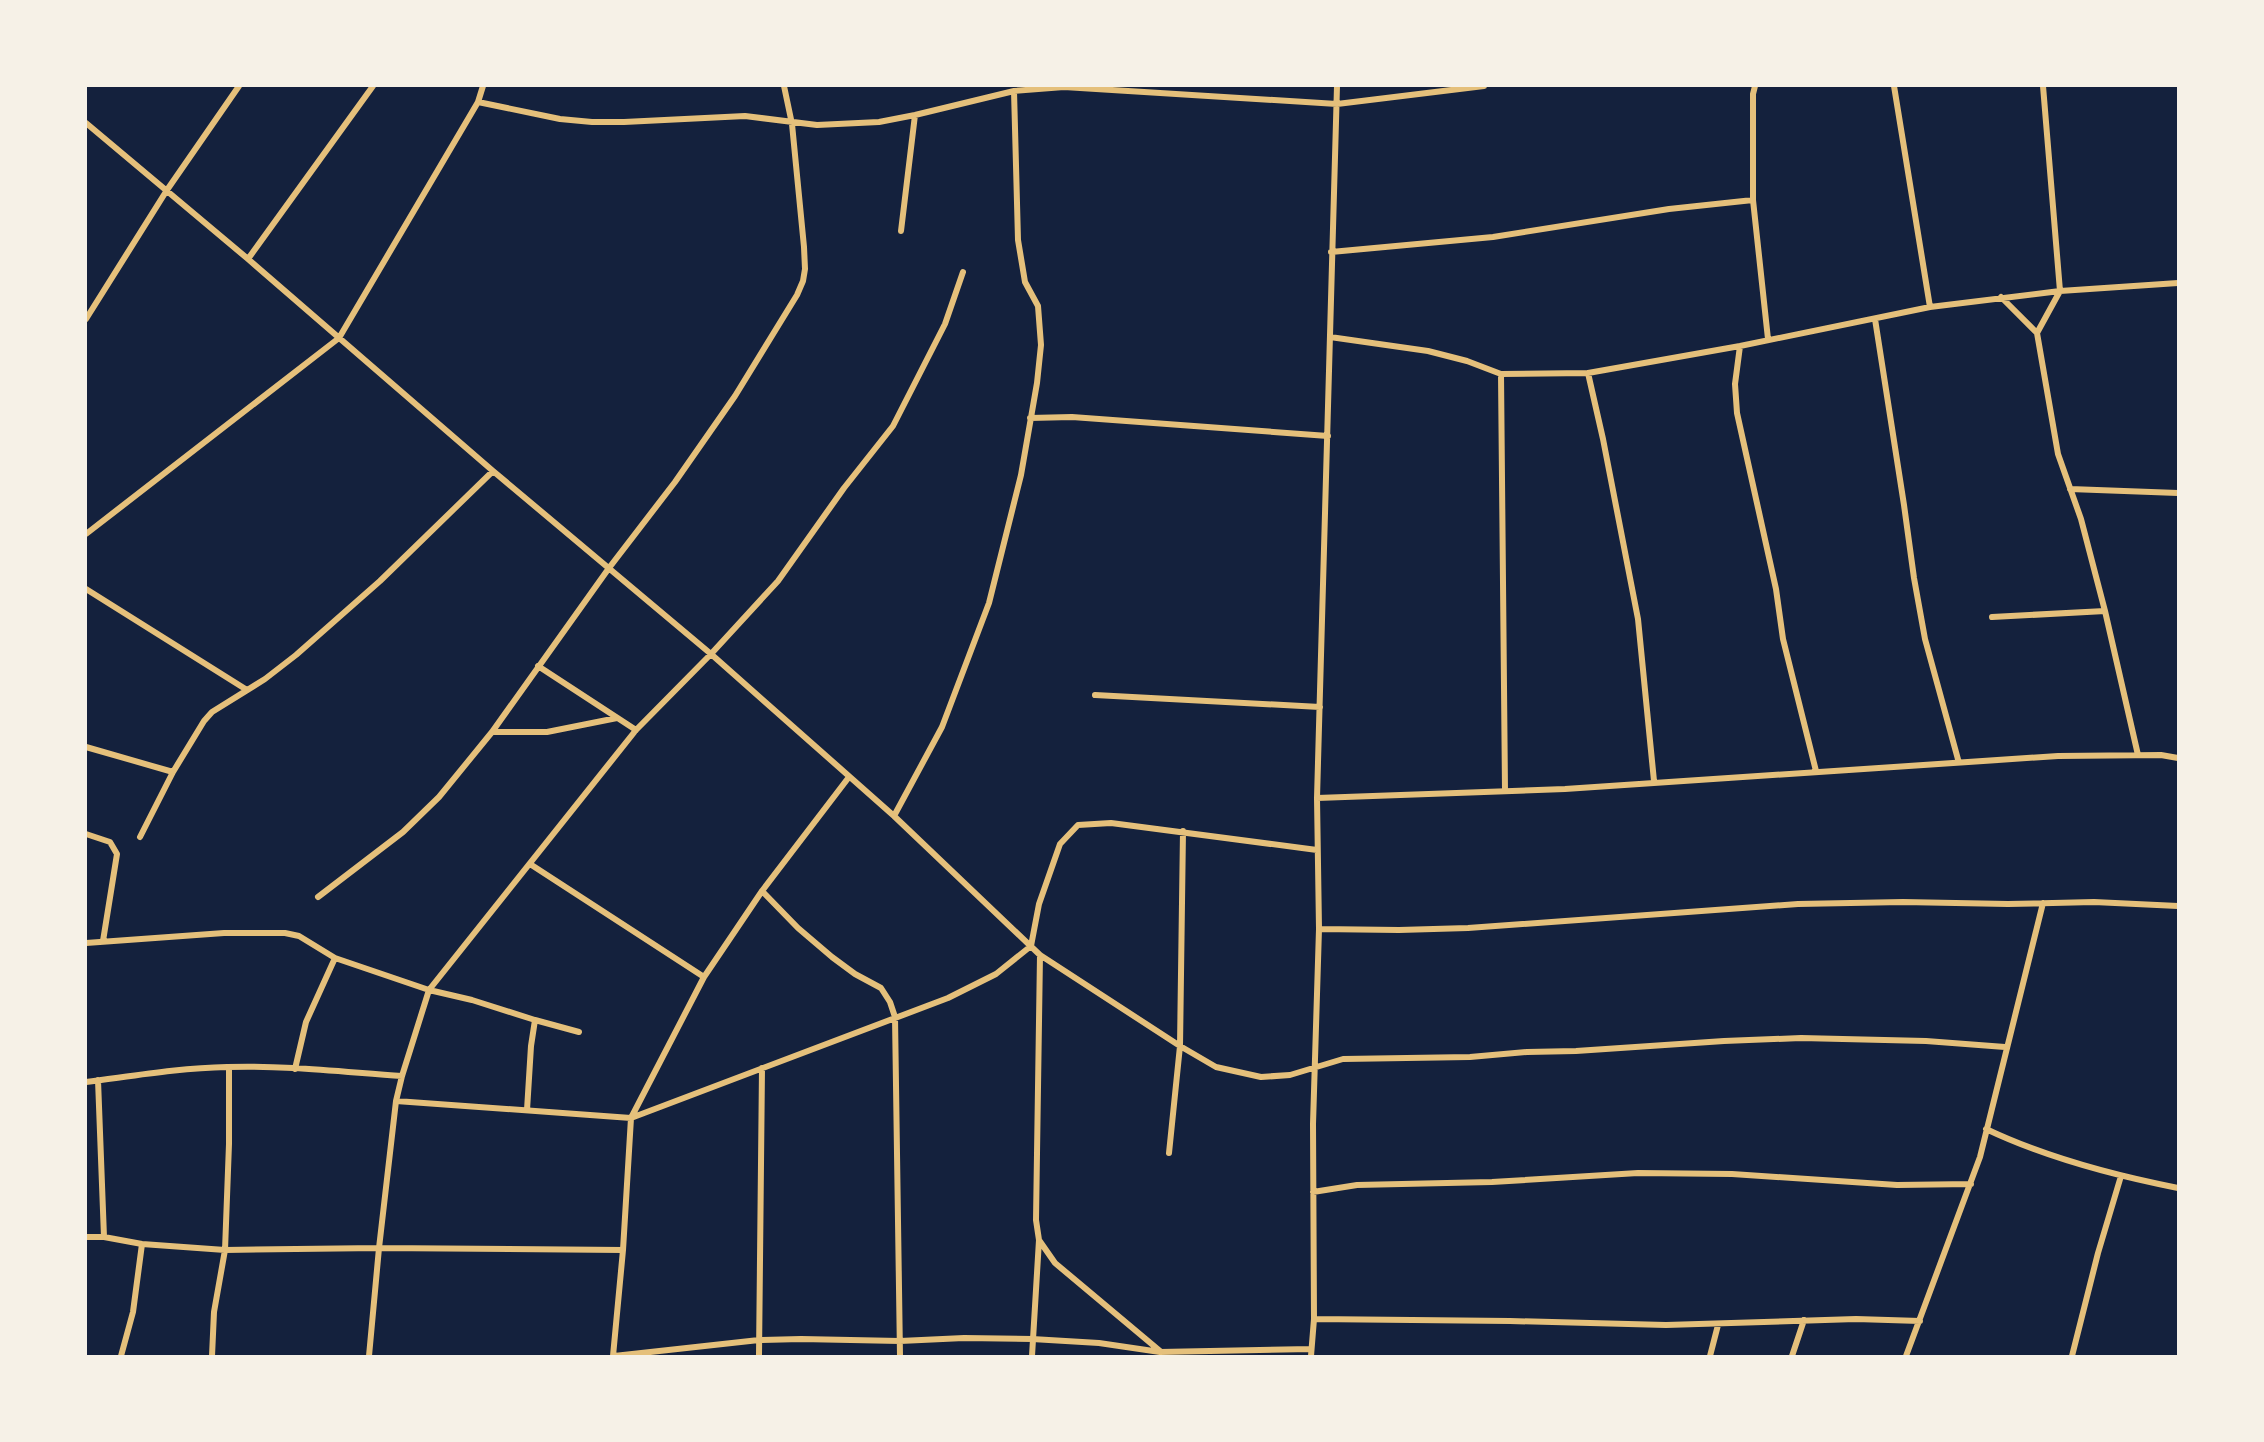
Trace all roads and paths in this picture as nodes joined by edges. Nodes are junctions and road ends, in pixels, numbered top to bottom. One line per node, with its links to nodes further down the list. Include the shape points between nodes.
1 (239, 86): 17 (street)
2 (373, 86): 21 (street)
3 (483, 86): 12 (street)
4 (784, 86): 16 (street)
5 (1007, 86): 11 (street)
6 (1336, 86): 13 (street)
7 (1484, 86): 13 (street)
8 (1755, 86): 18 (street)
9 (1894, 86): 26 (street)
10 (2043, 86): 24 (street)
11 (1014, 91): 13 (street, via 1064,87); 14 (street); 36 (street, via 1018,240 1025,282 1038,306 1041,345)
12 (478, 102): 16 (street, via 592,122 745,116); 30 (street)
13 (1337, 104): 20 (street)
14 (915, 116): 16 (street, via 846,125); 19 (street)
15 (86, 123): 17 (street)
16 (792, 124): 42 (street, via 804,247 803,281 735,396)
17 (167, 190): 21 (street); 27 (street)
18 (1753, 200): 20 (street, via 1493,237); 32 (street)
19 (901, 231)
20 (1331, 252): 31 (street)
21 (248, 258): 30 (street)
22 (963, 272): 46 (street, via 945,324 893,426 777,581)
23 (2178, 283): 24 (street)
24 (2060, 291): 25 (street); 29 (street)
25 (2001, 297): 26 (street); 29 (street)
26 (1930, 307): 28 (street)
27 (86, 319)
28 (1875, 319): 32 (street); 57 (street, via 1923,629)
29 (2037, 333): 39 (street, via 2058,454)
30 (339, 338): 38 (street); 41 (street)
31 (1330, 338): 35 (street, via 1428,351); 37 (street)
32 (1768, 339): 33 (street)
33 (1740, 346): 34 (street); 58 (street, via 1735,384 1737,412 1776,589 1785,649)
34 (1588, 373): 35 (street); 61 (street, via 1638,619)
35 (1501, 374): 62 (street)
36 (1029, 418): 37 (street, via 1072,417); 64 (street, via 1021,475 989,603 942,727)
37 (1328, 436): 50 (street)
38 (493, 471): 42 (street); 48 (street, via 380,581 296,655)
39 (2070, 489): 40 (street); 44 (street)
40 (2178, 493)
41 (86, 534)
42 (609, 568): 46 (street); 47 (street)
43 (86, 589): 48 (street)
44 (2105, 611): 45 (street); 55 (street)
45 (1992, 617)
46 (711, 654): 52 (street); 60 (street)
47 (538, 666): 51 (street); 53 (street)
48 (247, 690): 59 (street, via 204,721)
49 (1095, 694): 50 (street)
50 (1320, 707): 63 (street)
51 (617, 718): 52 (street); 53 (street, via 547,732)
52 (636, 730): 69 (street)
53 (492, 732): 71 (street, via 439,797 403,832)
54 (86, 747): 59 (street)
55 (2138, 755): 56 (street); 57 (street)
56 (2178, 758)
57 (1959, 763): 58 (street)
58 (1816, 771): 61 (street)
59 (173, 772): 67 (street)
60 (849, 777): 64 (street); 70 (street)
61 (1654, 781): 62 (street)
62 (1505, 791): 63 (street)
63 (1317, 798): 68 (street)
64 (894, 816): 77 (street)
65 (1183, 831): 68 (street); 77 (street, via 1111,823 1078,825 1060,844 1039,904); 85 (street)
66 (86, 834): 75 (street, via 116,848)
67 (140, 837)
68 (1317, 850): 74 (street)
69 (530, 864): 80 (street); 81 (street)
70 (762, 891): 80 (street); 82 (street, via 831,957 881,988)
71 (318, 897)
72 (2043, 903): 73 (street); 74 (street, via 1798,903 1468,928); 86 (street)
73 (2178, 906)
74 (1319, 929): 90 (street)
75 (104, 941): 76 (street); 79 (street, via 285,933 298,936)
76 (86, 944)
77 (1031, 946): 78 (street); 82 (street, via 982,982)
78 (1040, 955): 85 (street); 105 (street, via 1036,1220)
79 (335, 958): 81 (street); 89 (street, via 306,1022)
80 (704, 977): 96 (street)
81 (429, 990): 83 (street); 91 (street)
82 (895, 1017): 88 (street); 116 (street)
83 (535, 1020): 84 (street); 95 (street)
84 (579, 1032)
85 (1180, 1046): 90 (street, via 1216,1067 1261,1077); 98 (street)
86 (2005, 1047): 90 (street, via 1801,1038 1470,1057 1371,1057 1343,1059); 97 (street)
87 (229, 1067): 89 (street); 92 (street, via 158,1071); 108 (street)
88 (762, 1068): 96 (street); 115 (street)
89 (295, 1069): 91 (street)
90 (1315, 1069): 102 (street)
91 (402, 1076): 94 (street)
92 (98, 1080): 93 (street); 104 (street)
93 (86, 1082)
94 (396, 1101): 95 (street); 107 (street)
95 (527, 1110): 96 (street)
96 (631, 1118): 109 (street)
97 (1986, 1129): 99 (street, via 2029,1148); 100 (street)
98 (1169, 1153)
99 (2121, 1176): 101 (street); 129 (street)
100 (1971, 1184): 102 (street, via 1897,1185 1732,1174 1649,1173 1388,1183); 112 (street)
101 (2178, 1188)
102 (1313, 1192): 110 (street)
103 (86, 1236): 104 (street)
104 (104, 1237): 106 (street)
105 (1039, 1240): 114 (street); 117 (street, via 1055,1263)
106 (142, 1244): 108 (street); 119 (street, via 133,1312)
107 (379, 1248): 108 (street); 109 (street); 121 (street)
108 (225, 1250): 120 (street, via 214,1312)
109 (623, 1250): 122 (street)
110 (1314, 1319): 113 (street); 118 (street)
111 (1804, 1320): 112 (street); 113 (street); 127 (street)
112 (1920, 1321): 128 (street)
113 (1718, 1325): 126 (street)
114 (1032, 1339): 116 (street); 117 (street); 125 (street)
115 (759, 1340): 116 (street); 122 (street); 123 (street)
116 (900, 1341): 124 (street)
117 (1160, 1352): 118 (street)
118 (1311, 1353)
119 (121, 1356)
120 (212, 1356)
121 (369, 1356)
122 (614, 1356)
123 (759, 1356)
124 (900, 1356)
125 (1032, 1356)
126 (1710, 1356)
127 (1792, 1356)
128 (1906, 1356)
129 (2072, 1356)

